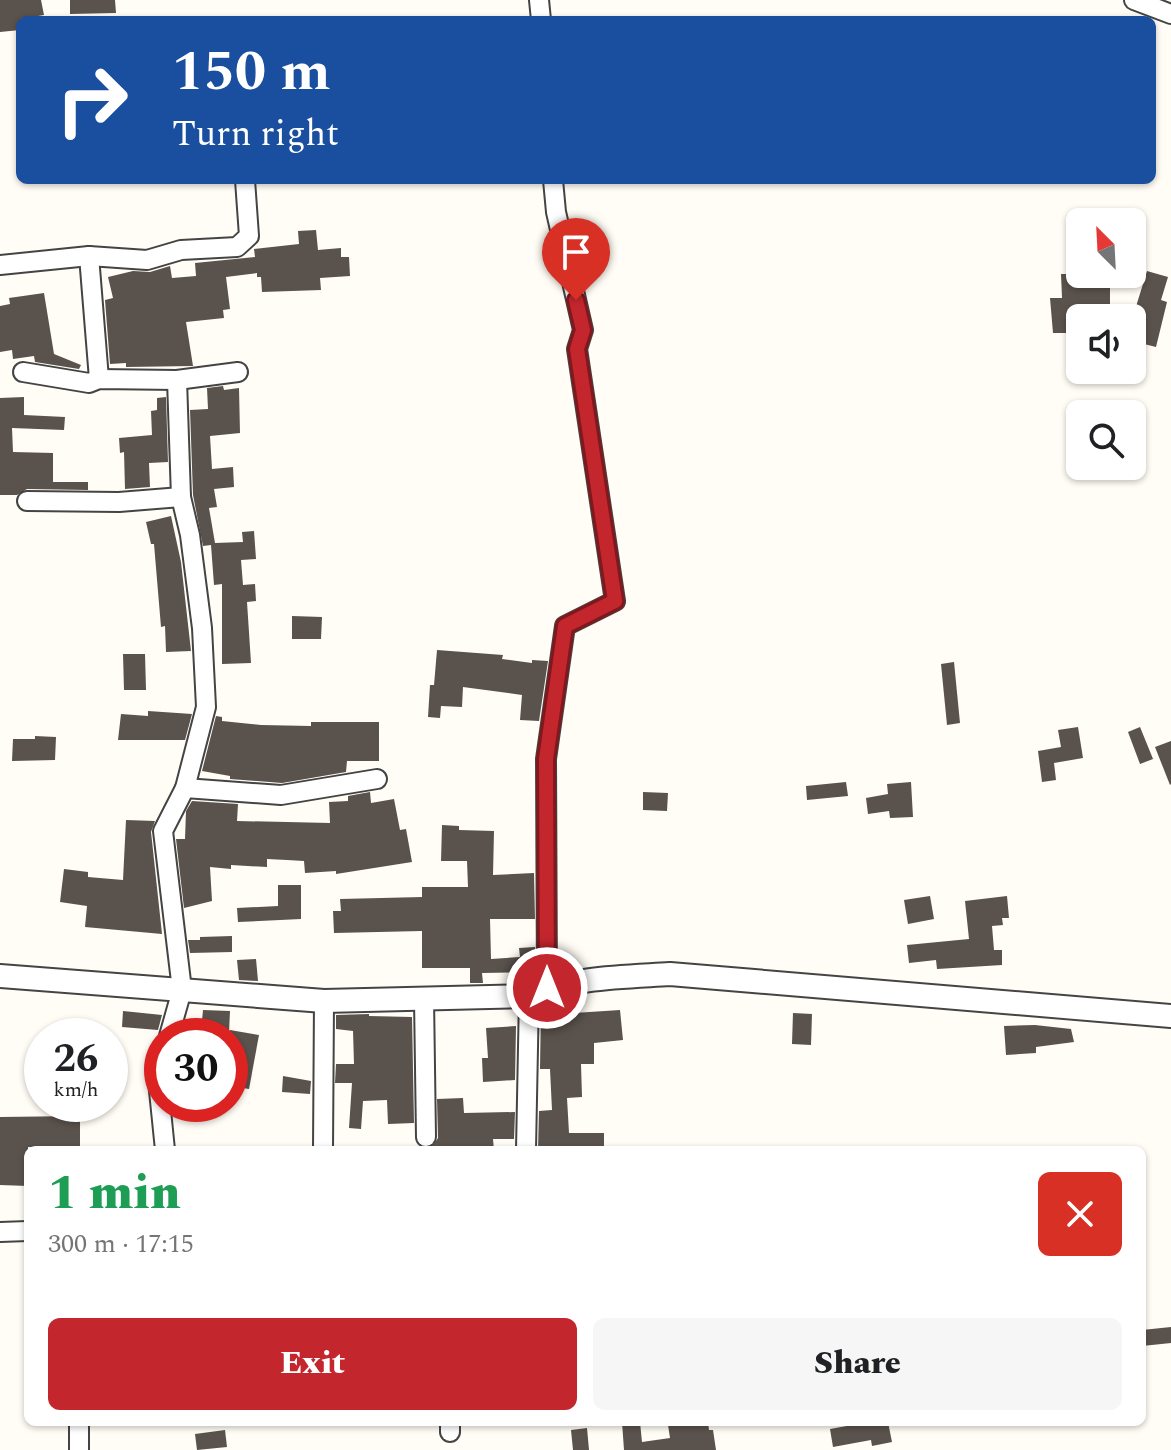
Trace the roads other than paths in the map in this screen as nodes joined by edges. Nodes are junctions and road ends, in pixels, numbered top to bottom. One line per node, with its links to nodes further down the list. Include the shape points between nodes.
1 (1134, 0): 2 (street)
2 (1171, 14)
3 (245, 184): 5 (street, via 249,236 237,247 181,250 147,260)
4 (553, 184): 17 (street, via 583,330 577,349 615,601 565,626 546,759)
5 (89, 256): 6 (street); 9 (street)
6 (0, 265)
7 (23, 372): 9 (street, via 89,383)
8 (238, 372): 10 (street)
9 (99, 379): 10 (street)
10 (177, 380): 11 (street)
11 (181, 497): 12 (street); 14 (street, via 202,628 206,707)
12 (27, 501)
13 (377, 779): 14 (street, via 281,795)
14 (185, 788): 16 (street, via 163,831)
15 (0, 976): 16 (street)
16 (182, 990): 19 (street); 21 (street)
17 (538, 992): 18 (street); 20 (street, via 612,977 670,974); 26 (street)
18 (424, 998): 19 (street); 23 (street)
19 (324, 1001): 25 (street)
20 (1171, 1016)
21 (174, 1018)
22 (162, 1122): 24 (street)
23 (426, 1137)
24 (165, 1146)
25 (323, 1146)
26 (526, 1146)
27 (24, 1231): 28 (street)
28 (0, 1232)
29 (79, 1426): 30 (street)
30 (79, 1450)

